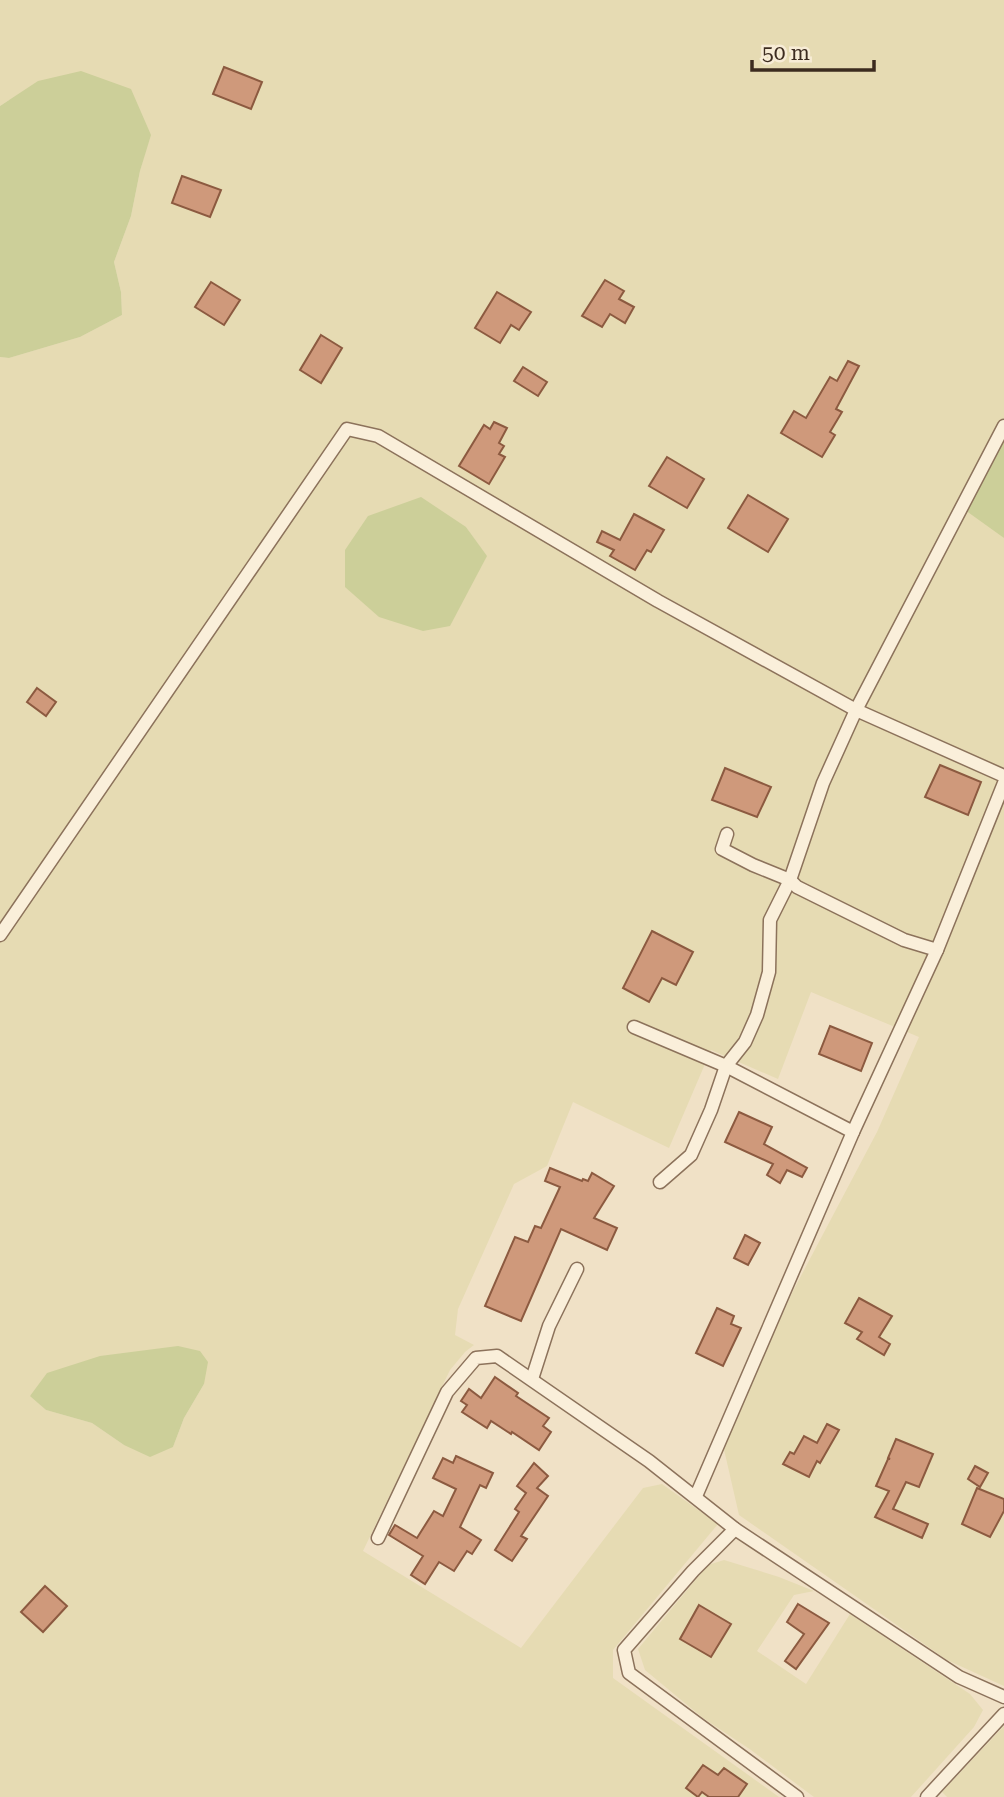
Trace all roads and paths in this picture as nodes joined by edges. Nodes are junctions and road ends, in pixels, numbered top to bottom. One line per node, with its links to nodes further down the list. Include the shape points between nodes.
1 (1004, 426): 2 (street)
2 (856, 710): 3 (street); 6 (street, via 823,783); 7 (street, via 658,601 378,436 347,429)
3 (1004, 776)
4 (1004, 783): 8 (street)
5 (727, 834): 6 (street, via 722,849)
6 (790, 880): 8 (street, via 904,940); 10 (street, via 770,920 769,972 757,1015 745,1042)
7 (0, 935)
8 (937, 950): 11 (street)
9 (634, 1027): 10 (street)
10 (726, 1066): 11 (street); 12 (street, via 691,1155)
11 (853, 1132): 15 (street)
12 (660, 1182)
13 (577, 1269): 14 (street, via 549,1326)
14 (532, 1379): 15 (street); 17 (street, via 497,1356 476,1358 447,1392)
15 (696, 1496): 16 (street)
16 (735, 1529): 18 (street, via 959,1677); 20 (street, via 624,1650 626,1662 629,1674)
17 (378, 1538)
18 (1004, 1697)
19 (1004, 1714): 21 (street)
20 (797, 1797)
21 (927, 1797)

